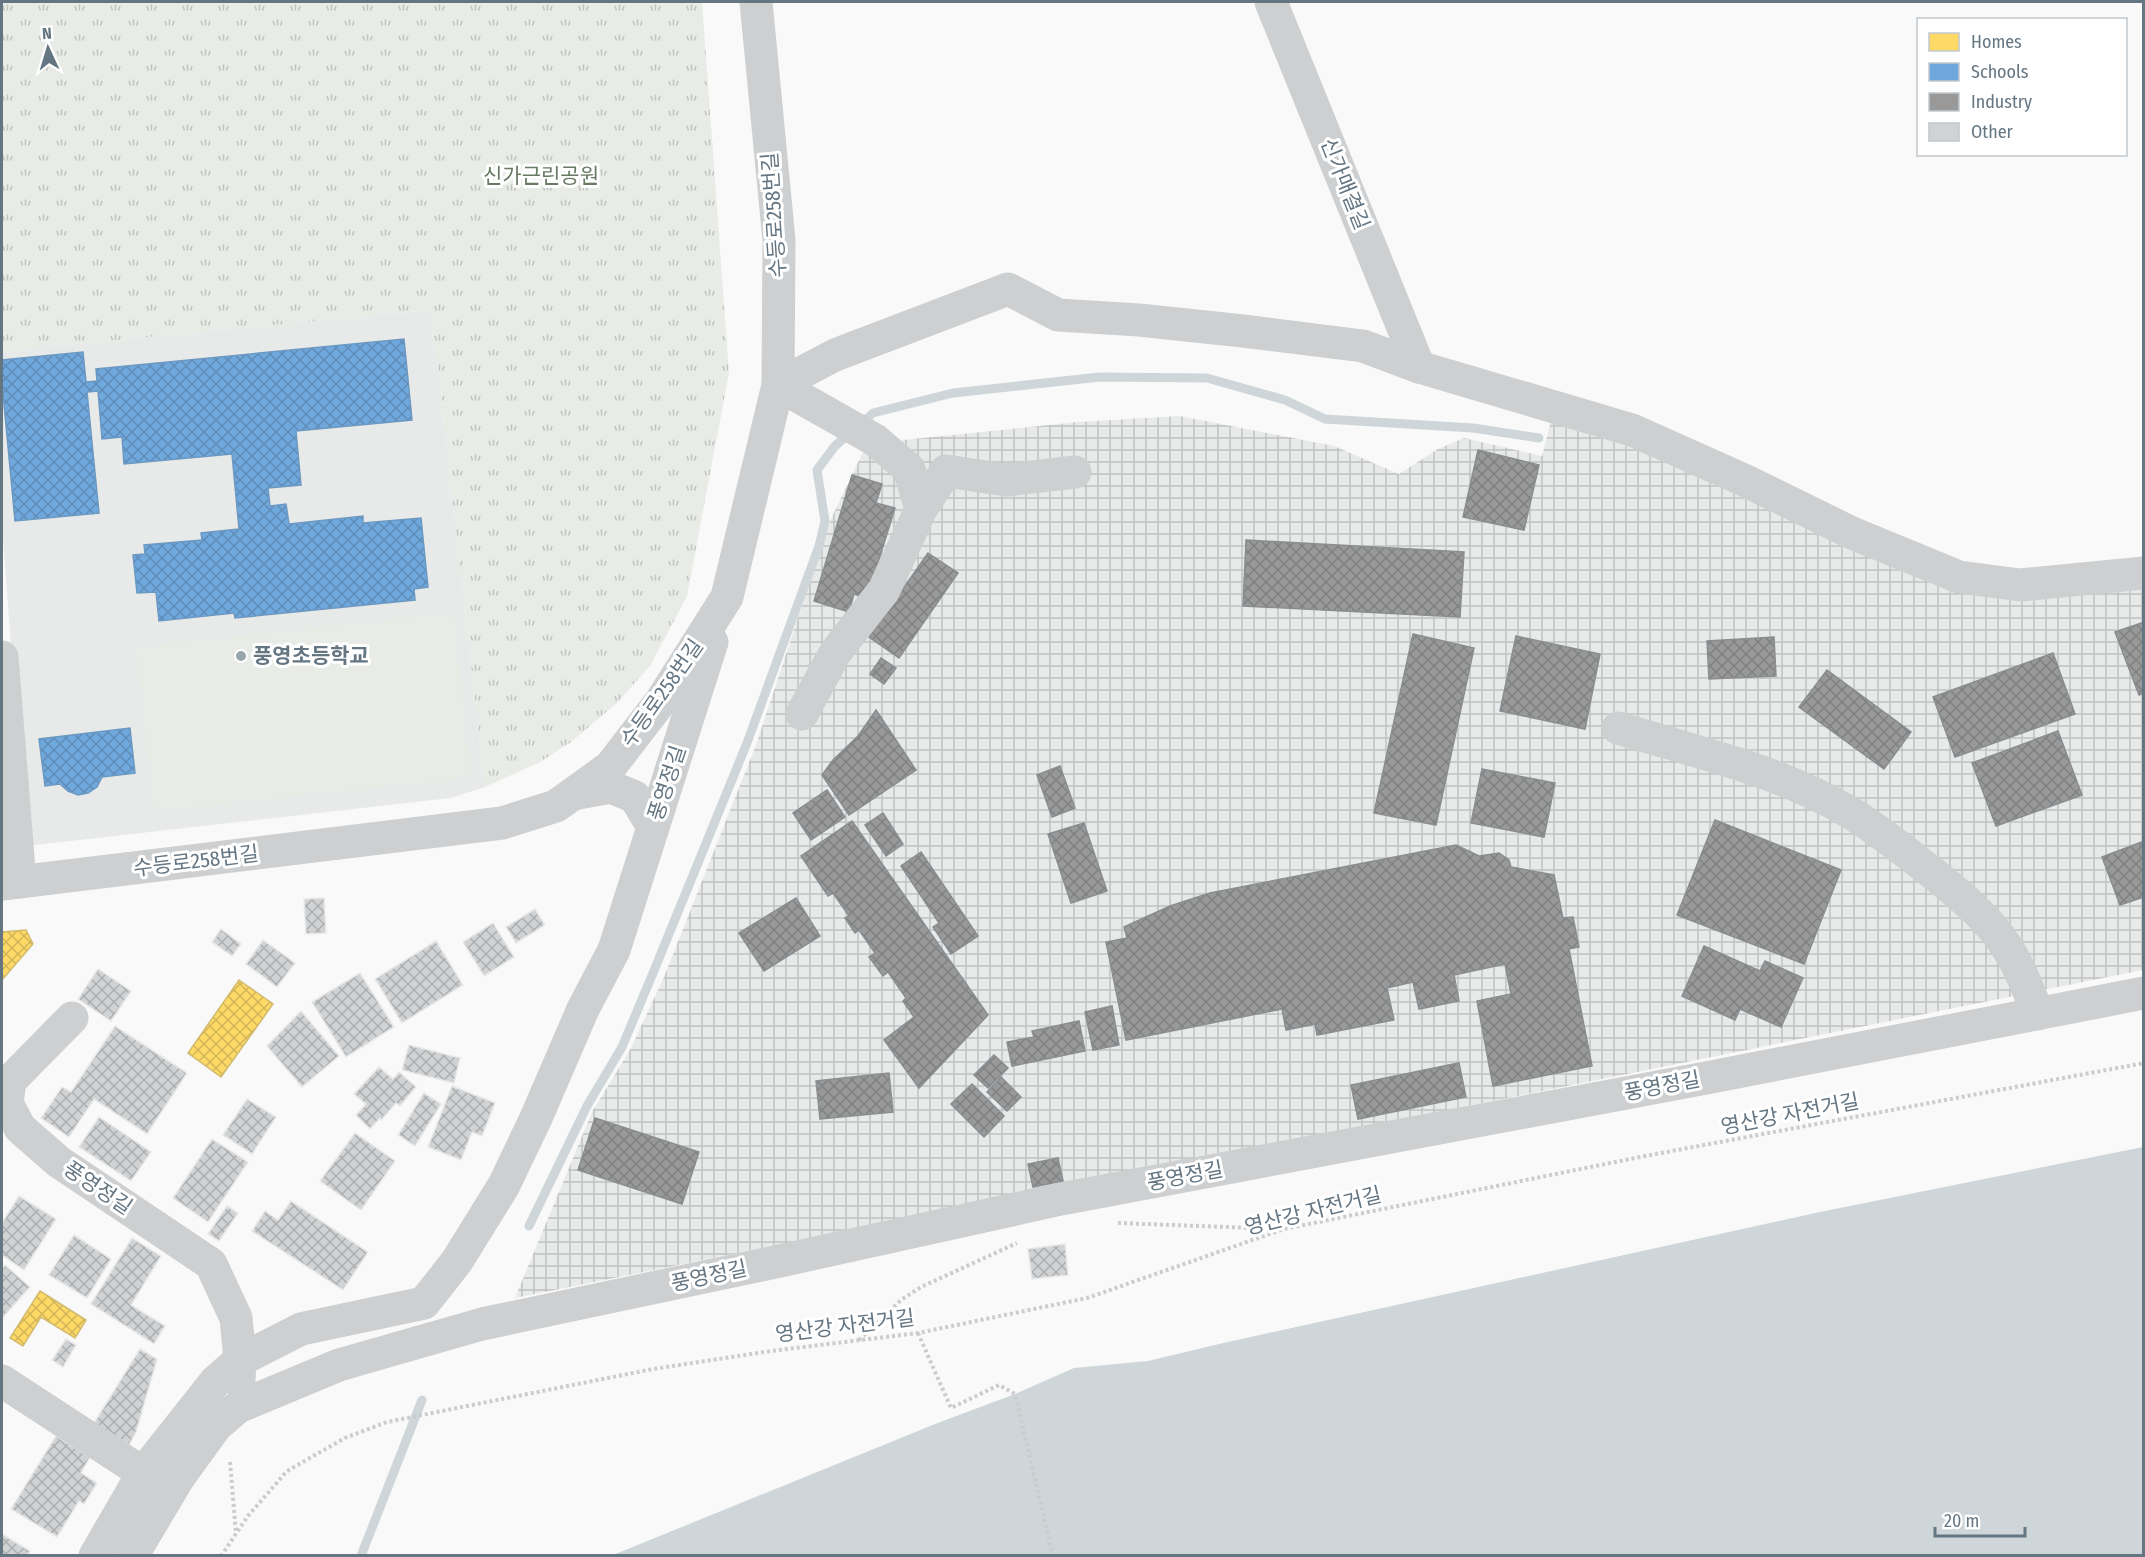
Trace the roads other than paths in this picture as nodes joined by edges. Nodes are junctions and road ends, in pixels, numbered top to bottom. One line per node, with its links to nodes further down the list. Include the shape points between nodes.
1 (756, 2): 4 (street, 수등로258번길, via 779,240)
2 (1271, 2): 3 (street, 신가매결길)
3 (1419, 367): 4 (street, via 1363,346 1244,330 1058,315 1008,289 835,355); 7 (street, via 1632,430 1852,533 1959,577 2020,585)
4 (778, 385): 6 (street, via 875,440 909,469); 8 (street, 수등로258번길)
5 (1075, 472): 6 (street, via 1006,480 946,471)
6 (921, 509): 10 (street, via 884,590 835,653)
7 (2144, 573)
8 (727, 597): 12 (street, 수등로258번길, via 662,701 610,767); 13 (street, 풍영정길)
9 (2, 657): 14 (street)
10 (802, 714)
11 (1618, 728): 16 (street, via 1765,772 1881,832 1945,883 2002,940)
12 (572, 794): 13 (street, via 611,787 635,797); 14 (street, 수등로258번길, via 556,806 502,822)
13 (653, 827): 18 (street, 풍영정길, via 614,950 574,1028 504,1185 457,1261 424,1303 301,1329)
14 (11, 883)
15 (2144, 993): 16 (street, 풍영정길)
16 (2038, 1014): 20 (street, 풍영정길, via 1061,1199 482,1324 339,1365)
17 (72, 1018): 18 (street, 풍영정길, via 10,1080 7,1103 20,1128 59,1162 211,1264 236,1318)
18 (240, 1360): 20 (street, 풍영정길); 21 (street, 풍영정길, via 215,1382)
19 (2, 1381): 21 (street)
20 (232, 1412): 23 (street, 풍영정길, via 216,1426 179,1477)
21 (143, 1473): 22 (street, 풍영정길)
22 (94, 1556)
23 (132, 1556)

